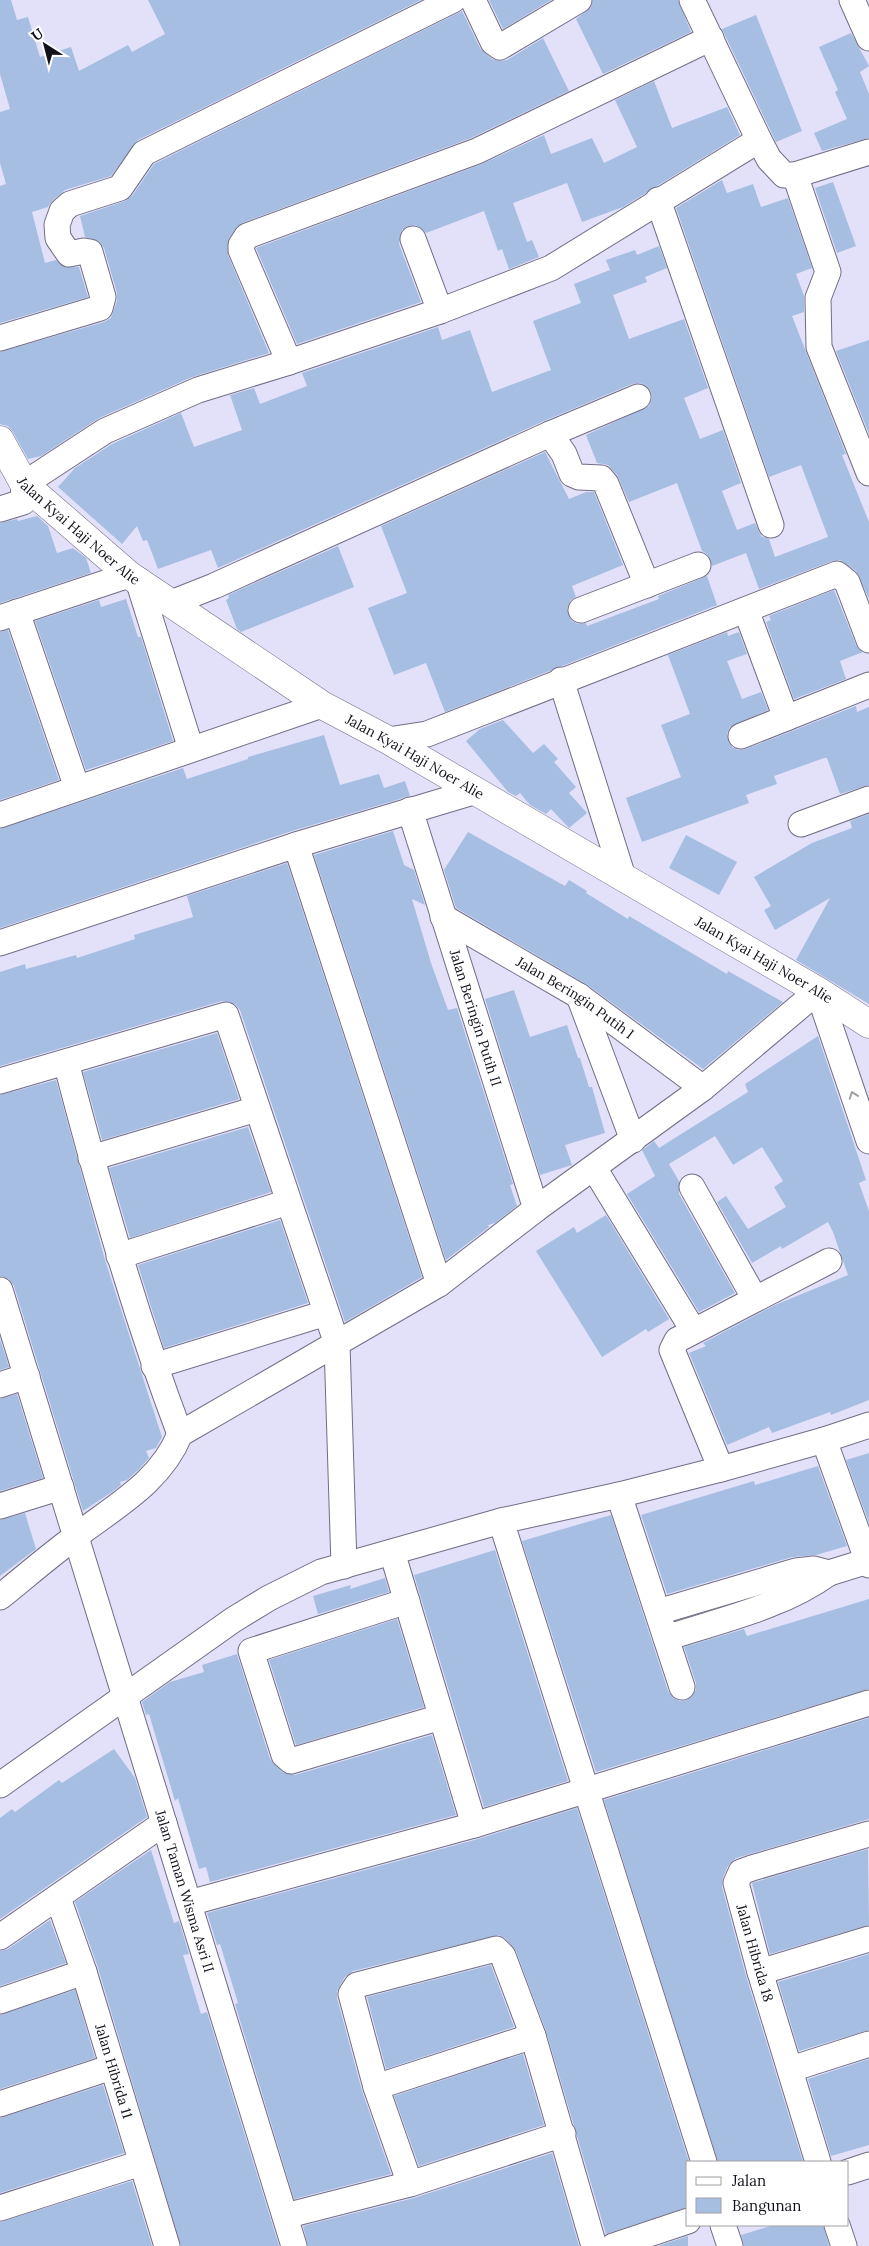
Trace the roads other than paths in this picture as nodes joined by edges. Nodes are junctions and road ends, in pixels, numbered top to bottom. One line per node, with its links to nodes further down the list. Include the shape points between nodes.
1 (453, 0): 14 (street, via 144,153 120,188 66,207 59,216 58,238 70,254 90,252 103,297 100,308)
2 (473, 0): 3 (street, via 493,42 500,46)
3 (580, 0)
4 (692, 0): 6 (street)
5 (852, 0): 7 (street)
6 (711, 38): 8 (street); 15 (street, via 477,151 247,236 241,250)
7 (869, 38)
8 (759, 140): 10 (street, via 778,170 784,175); 11 (street)
9 (869, 152): 10 (street)
10 (795, 175): 19 (street, via 828,272 818,298 820,347)
11 (658, 200): 13 (street, via 550,268); 22 (street)
12 (413, 239): 13 (street)
13 (440, 310): 15 (street)
14 (0, 338)
15 (289, 362): 20 (street, via 204,387 105,431)
16 (638, 397): 17 (street)
17 (550, 434): 25 (street, via 564,454 572,474 601,478 606,484); 26 (street)
18 (0, 440): 20 (street, Jalan Kyai Haji Noer Alie)
19 (869, 473)
20 (24, 484): 21 (street, via 23,502); 24 (street, Jalan Kyai Haji Noer Alie)
21 (0, 509)
22 (771, 524)
23 (698, 565): 25 (street)
24 (134, 577): 26 (street, Jalan Kyai Haji Noer Alie); 29 (street); 37 (street)
25 (647, 585): 27 (street)
26 (171, 603): 33 (street, Jalan Kyai Haji Noer Alie)
27 (581, 610)
28 (746, 610): 30 (street, via 838,574 847,582); 31 (street); 34 (street)
29 (9, 615): 38 (street)
30 (869, 640)
31 (561, 680): 36 (street, via 427,734); 45 (street)
32 (869, 685): 34 (street)
33 (322, 705): 36 (street, Jalan Kyai Haji Noer Alie); 37 (street)
34 (786, 718): 35 (street)
35 (741, 736)
36 (388, 740): 39 (street, Jalan Kyai Haji Noer Alie)
37 (191, 749): 38 (street)
38 (77, 788): 41 (street)
39 (473, 792): 42 (street); 45 (street, Jalan Kyai Haji Noer Alie)
40 (869, 799): 43 (street)
41 (0, 815)
42 (412, 818): 44 (street); 46 (street, Jalan Beringin Putih II)
43 (801, 824)
44 (296, 846): 47 (street); 64 (street)
45 (623, 878): 48 (street, Jalan Kyai Haji Noer Alie)
46 (443, 917): 49 (street, Jalan Beringin Putih I); 61 (street, Jalan Beringin Putih II)
47 (2, 936)
48 (818, 991): 50 (street, Jalan Kyai Haji Noer Alie); 53 (street); 56 (street, one-way to 48)
49 (579, 996): 53 (street, Jalan Beringin Putih I); 55 (street)
50 (869, 1024)
51 (66, 1062): 52 (street); 54 (street, via 226,1015); 57 (street)
52 (0, 1081)
53 (703, 1088): 55 (street)
54 (257, 1109): 57 (street); 60 (street)
55 (633, 1140): 58 (street)
56 (869, 1141)
57 (91, 1158): 62 (street)
58 (594, 1168): 61 (street); 68 (street)
59 (692, 1187): 66 (street)
60 (288, 1202): 62 (street); 67 (street)
61 (536, 1209): 64 (street)
62 (119, 1256): 70 (street)
63 (829, 1261): 66 (street)
64 (439, 1284): 69 (street)
65 (0, 1290): 71 (street, Jalan Taman Wisma Asri II)
66 (756, 1299): 68 (street)
67 (326, 1313): 69 (street); 70 (street)
68 (693, 1330): 76 (street, via 677,1340 672,1350)
69 (337, 1344): 74 (street); 84 (street)
70 (154, 1366): 74 (street)
71 (27, 1376): 72 (street); 77 (street, Jalan Taman Wisma Asri II)
72 (0, 1385)
73 (869, 1425): 75 (street)
74 (180, 1434): 81 (street, via 172,1453 152,1478 129,1499)
75 (824, 1440): 76 (street); 83 (street)
76 (721, 1469): 78 (street)
77 (61, 1487): 79 (street); 81 (street, Jalan Taman Wisma Asri II)
78 (619, 1495): 80 (street); 88 (street)
79 (0, 1506)
80 (501, 1521): 82 (street); 97 (street)
81 (76, 1536): 86 (street); 93 (street, Jalan Taman Wisma Asri II)
82 (392, 1552): 84 (street); 87 (street)
83 (868, 1563): 85 (street)
84 (344, 1566): 89 (street, via 321,1572)
85 (829, 1572): 88 (street, via 814,1569 796,1571); 90 (street, via 798,1592 764,1606)
86 (0, 1597)
87 (407, 1601): 91 (street); 95 (street)
88 (658, 1612): 90 (street)
89 (233, 1620): 91 (street); 93 (street)
90 (666, 1638): 92 (street)
91 (251, 1651): 95 (street, via 284,1755 290,1761)
92 (682, 1687)
93 (125, 1695): 96 (street); 98 (street, Jalan Taman Wisma Asri II)
94 (869, 1703): 97 (street)
95 (441, 1717): 99 (street)
96 (0, 1785)
97 (584, 1790): 99 (street); 115 (street)
98 (164, 1823): 101 (street); 102 (street, Jalan Taman Wisma Asri II)
99 (474, 1826): 102 (street)
100 (869, 1834): 106 (street, Jalan Hibrida 18, via 741,1872 736,1883)
101 (58, 1898): 103 (street); 105 (street, Jalan Hibrida 11)
102 (189, 1903): 122 (street, Jalan Taman Wisma Asri II)
103 (0, 1937)
104 (869, 1939): 106 (street)
105 (84, 1972): 107 (street); 110 (street, Jalan Hibrida 11)
106 (760, 1972): 111 (street, Jalan Hibrida 18)
107 (0, 2001)
108 (534, 2036): 112 (street); 112 (street, via 503,1956 496,1949 357,1985 350,2000); 114 (street)
109 (869, 2044): 111 (street)
110 (112, 2067): 113 (street); 117 (street, Jalan Hibrida 11)
111 (791, 2069): 116 (street, Jalan Hibrida 18)
112 (376, 2087): 120 (street)
113 (0, 2104)
114 (563, 2134): 120 (street); 128 (street)
115 (704, 2161)
116 (818, 2161)
117 (142, 2163): 121 (street); 126 (street, Jalan Hibrida 11)
118 (869, 2165): 119 (street)
119 (849, 2172)
120 (410, 2184): 122 (street)
121 (0, 2208)
122 (285, 2216): 127 (street, Jalan Taman Wisma Asri II)
123 (686, 2222): 129 (street)
124 (723, 2226): 130 (street)
125 (837, 2226): 131 (street)
126 (167, 2246)
127 (294, 2246)
128 (594, 2246)
129 (613, 2246)
130 (730, 2246)
131 (844, 2246)

